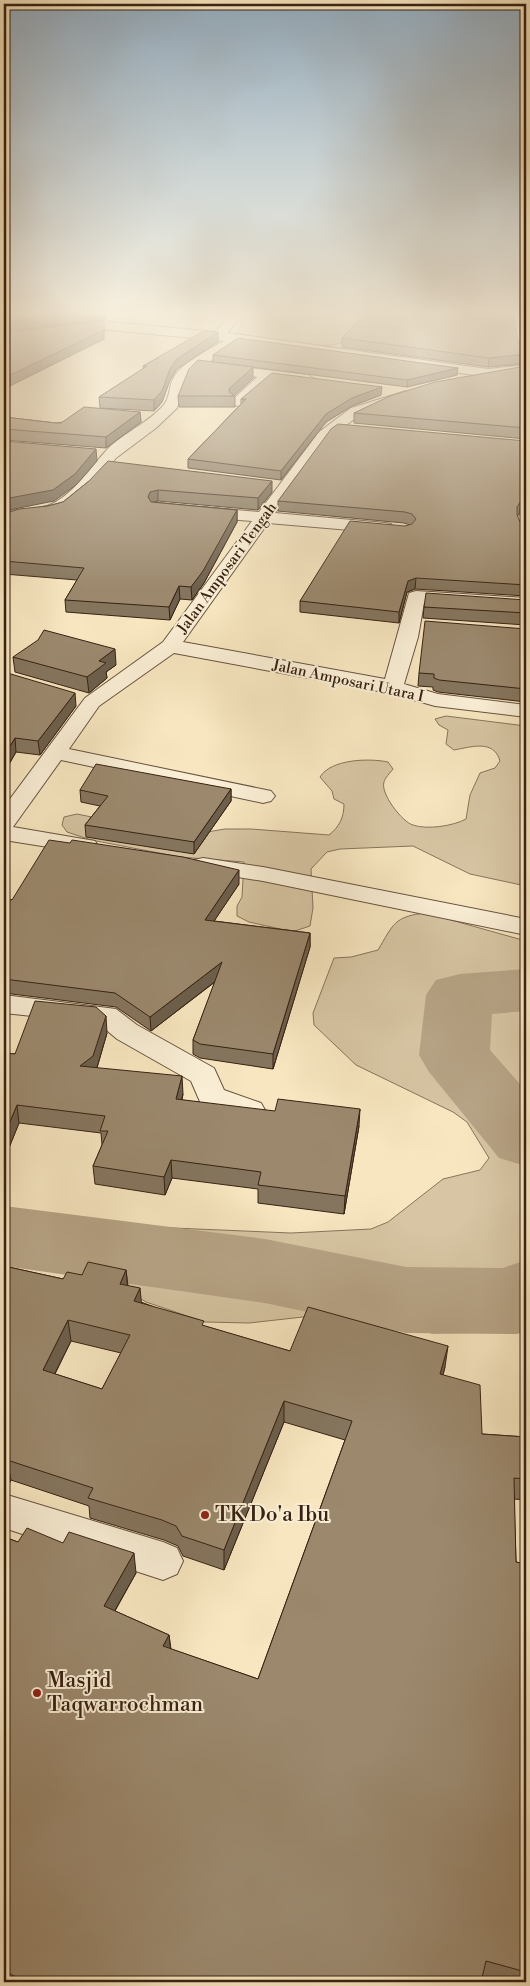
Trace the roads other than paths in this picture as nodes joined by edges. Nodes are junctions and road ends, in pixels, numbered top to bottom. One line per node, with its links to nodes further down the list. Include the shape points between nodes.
1 (171, 405): 4 (street)
2 (372, 405): 5 (street, Jalan Amposari Tengah)
3 (139, 417): 4 (street)
4 (157, 418): 8 (street)
5 (332, 427): 6 (street); 11 (street, Jalan Amposari Tengah)
6 (351, 429)
7 (92, 453): 8 (street)
8 (107, 460): 9 (street); 13 (street, via 60,508)
9 (124, 468)
10 (267, 485): 11 (street)
11 (286, 487): 14 (street, Jalan Amposari Tengah)
12 (186, 510): 14 (street)
13 (6, 516)
14 (263, 517): 17 (street); 19 (street, Jalan Amposari Tengah)
15 (526, 518): 16 (street)
16 (526, 526)
17 (404, 530)
18 (526, 604): 20 (street, via 416,597 414,601 421,626)
19 (170, 646): 20 (street, Jalan Amposari Utara I); 22 (street, Jalan Amposari Tengah, via 83,700)
20 (392, 687): 21 (street, Jalan Amposari Utara I, via 435,700)
21 (526, 710)
22 (57, 753): 23 (street); 24 (street, Jalan Amposari Tengah)
23 (263, 796)
24 (4, 824): 25 (street)
25 (109, 850)
26 (177, 860): 27 (street)
27 (526, 927)
28 (4, 1004): 29 (street, via 106,1015 127,1032 204,1075 212,1097)
29 (250, 1110)
30 (4, 1511): 31 (street)
31 (163, 1561)

